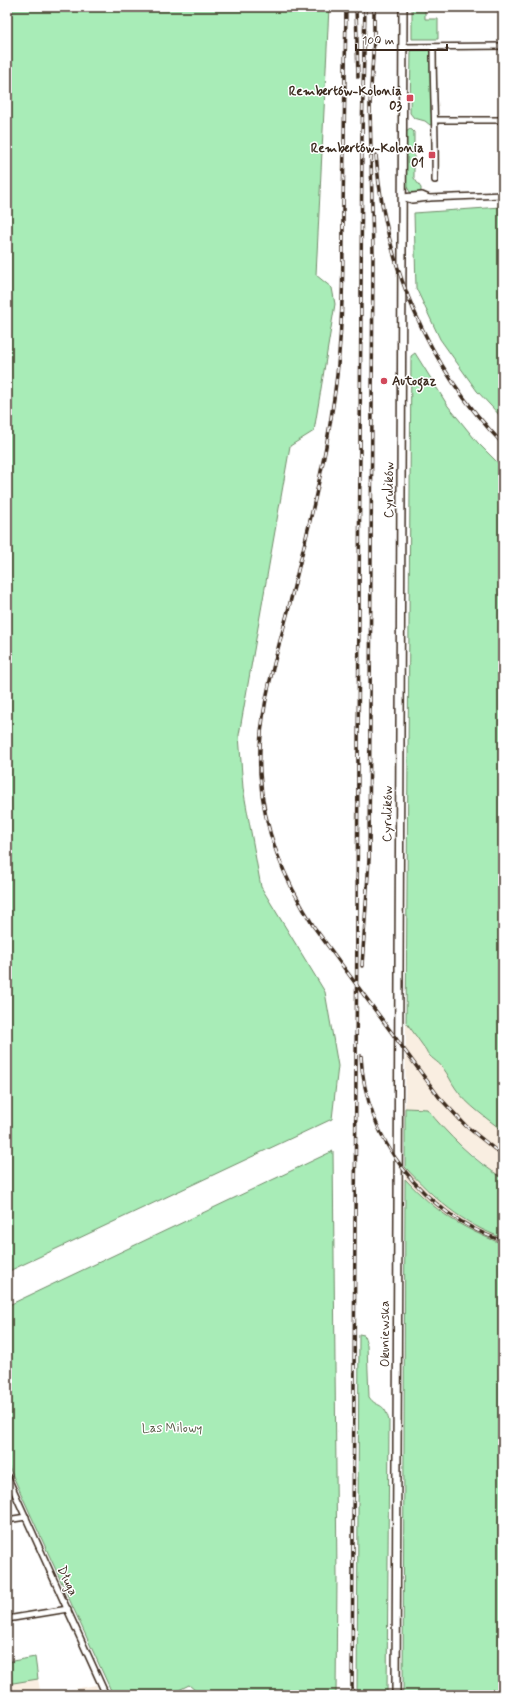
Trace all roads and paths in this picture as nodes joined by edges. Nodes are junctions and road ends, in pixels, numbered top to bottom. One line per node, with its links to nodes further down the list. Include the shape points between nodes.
1 (403, 7): 3 (main road, Cyrulików)
2 (503, 46): 4 (street)
3 (403, 47): 4 (street); 9 (main road, Cyrulików)
4 (433, 47): 5 (street)
5 (435, 120): 6 (street); 7 (street)
6 (503, 120)
7 (435, 180)
8 (503, 195): 9 (street, via 412,200)
9 (402, 197): 10 (main road, Cyrulików)
10 (398, 973): 17 (main road, Okuniewska)
11 (7, 1476): 12 (street, Długa)
12 (26, 1517): 13 (street); 14 (street, Długa)
13 (7, 1520)
14 (68, 1609): 15 (street); 16 (street, Długa)
15 (7, 1620)
16 (106, 1695)
17 (396, 1695)

